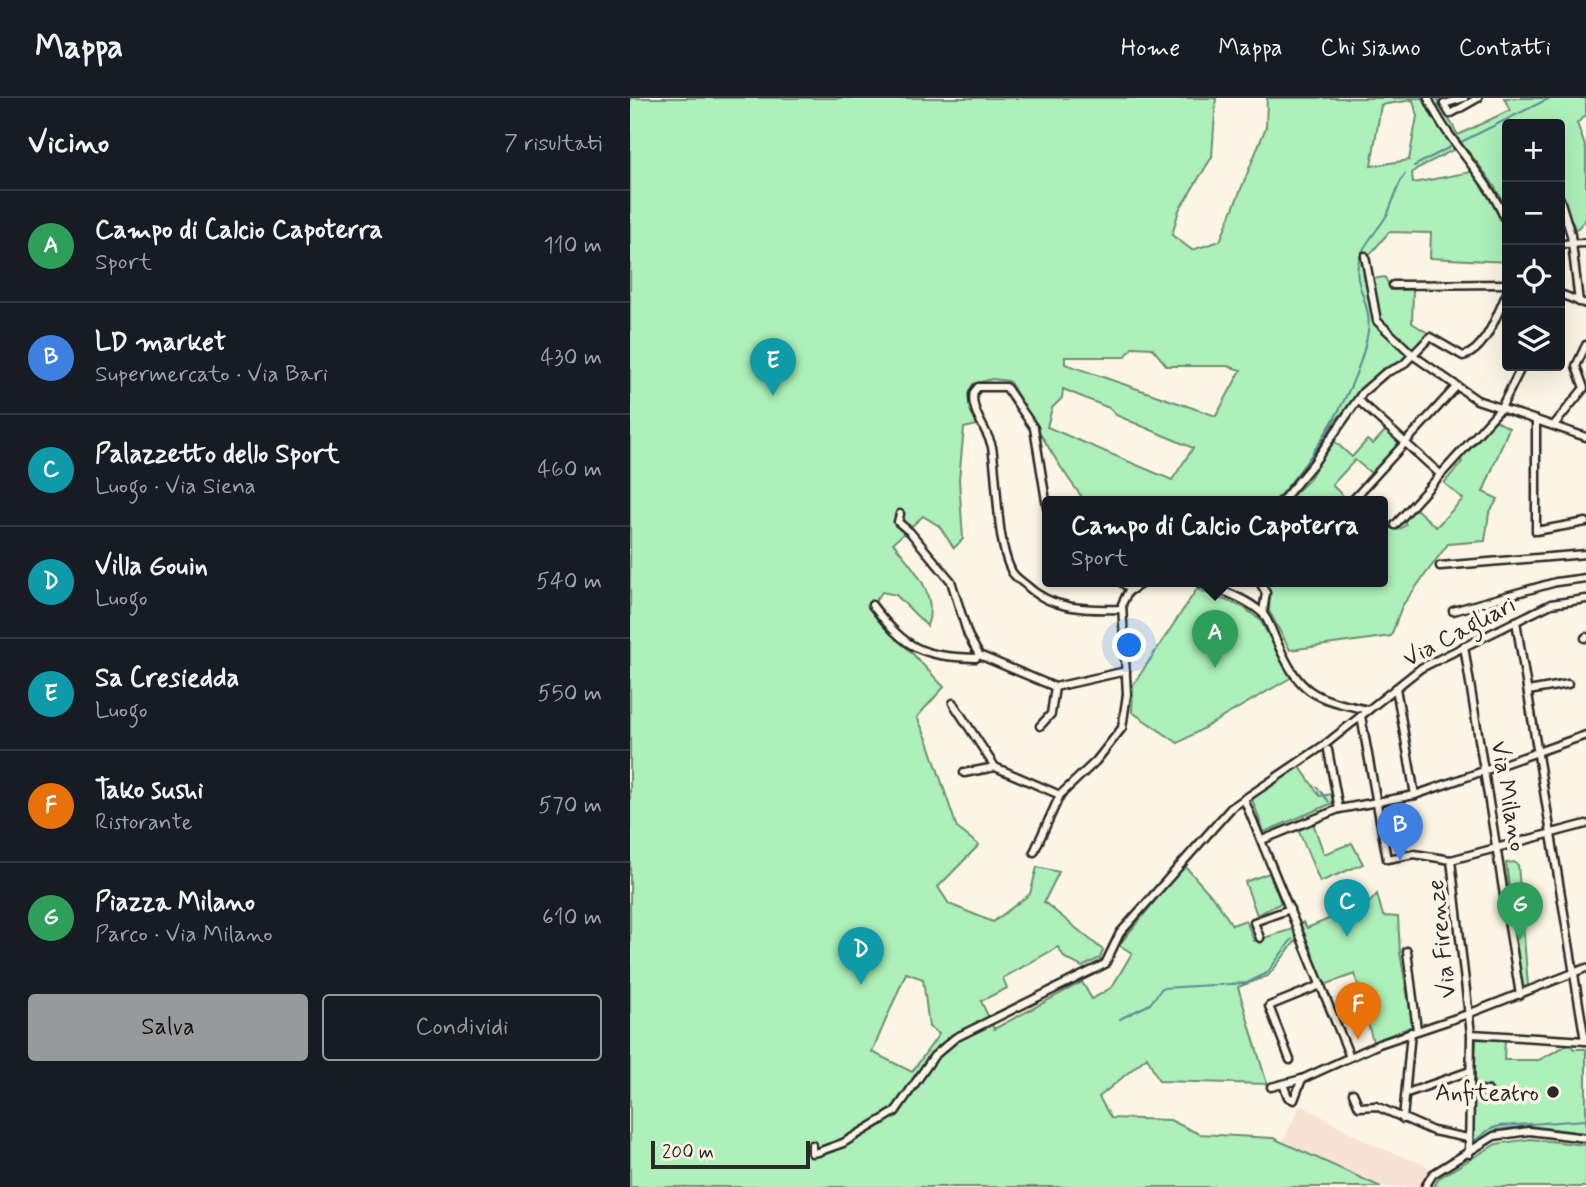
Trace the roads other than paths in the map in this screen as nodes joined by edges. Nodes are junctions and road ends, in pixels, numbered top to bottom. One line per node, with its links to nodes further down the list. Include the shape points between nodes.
1 (1428, 98): 4 (street)
2 (1464, 98): 3 (street, via 1444,104 1450,114)
3 (1478, 98)
4 (1502, 213)
5 (1565, 217): 6 (street)
6 (1572, 243): 7 (street); 8 (street); 14 (street)
7 (1586, 243)
8 (1565, 244)
9 (1365, 256): 16 (street, via 1377,321)
10 (1502, 284): 11 (street)
11 (1393, 285)
12 (1565, 296): 14 (street)
13 (1502, 303): 16 (street, via 1483,341 1471,354 1464,356 1430,337)
14 (1583, 303)
15 (1586, 345): 22 (street, via 1576,366 1584,388)
16 (1414, 356): 18 (street); 19 (street, via 1374,380)
17 (1520, 371): 20 (street)
18 (1456, 387): 20 (street); 24 (street)
19 (1358, 400): 24 (street); 27 (street)
20 (1501, 408): 21 (street); 25 (street)
21 (1536, 420): 22 (street); 30 (street, via 1536,531)
22 (1554, 425): 23 (street)
23 (1586, 437)
24 (1405, 442): 25 (street); 28 (street)
25 (1440, 474): 31 (street)
26 (1045, 496): 44 (street, via 1034,428 1008,389 981,386 973,401 991,444 1011,571 1035,594 1062,606)
27 (1286, 496)
28 (1356, 496)
29 (900, 514): 49 (street, via 898,522 951,581)
30 (1586, 522)
31 (1395, 525)
32 (1586, 554): 33 (street)
33 (1440, 566)
34 (1586, 578): 45 (street)
35 (1128, 587): 40 (street)
36 (1135, 587): 40 (street)
37 (1212, 587): 41 (street)
38 (1226, 587): 41 (street)
39 (1262, 587): 46 (street, via 1266,593)
40 (1131, 589): 44 (street)
41 (1224, 591): 46 (street)
42 (1586, 599): 47 (street, Via Cagliari, via 1551,604)
43 (872, 606): 49 (street, via 893,632 918,649 937,657)
44 (1122, 609): 50 (street)
45 (1453, 611)
46 (1263, 612): 56 (street, via 1295,677 1307,690 1321,699)
47 (1516, 621): 48 (street, Via Cagliari); 54 (street)
48 (1464, 646): 53 (street, Via Cagliari, via 1421,668); 63 (street, Via Milano)
49 (979, 655): 52 (street)
50 (1126, 671): 52 (street); 65 (street, via 1128,694 1122,729 1097,761)
51 (1568, 684): 54 (street)
52 (1055, 687): 58 (street, via 1051,714)
53 (1396, 688): 56 (street, Via Cagliari); 66 (street)
54 (1528, 691): 61 (street)
55 (953, 703): 62 (street)
56 (1368, 710): 57 (street, Via Cagliari)
57 (1361, 716): 60 (street, Via Cagliari); 68 (street)
58 (1040, 726)
59 (1586, 735): 61 (street)
60 (1328, 747): 67 (street, Via Cagliari); 69 (street)
61 (1538, 751): 63 (street); 71 (street)
62 (995, 767): 64 (street); 65 (street)
63 (1485, 770): 66 (street); 73 (street, Via Milano)
64 (964, 773)
65 (1060, 795): 74 (street)
66 (1415, 795): 68 (street)
67 (1244, 799): 72 (street); 100 (street, Via Cagliari, via 1177,866 1120,933 1105,964 955,1038 934,1056 895,1112 843,1143 812,1153)
68 (1377, 803): 69 (street); 75 (street, via 1387,859 1414,854)
69 (1339, 810): 72 (street)
70 (1586, 824): 71 (street)
71 (1553, 833): 73 (street); 80 (street)
72 (1262, 840): 76 (street)
73 (1499, 847): 75 (street); 82 (street, Via Milano)
74 (1034, 852)
75 (1451, 860): 83 (street, Via Firenze)
76 (1290, 909): 77 (street, via 1254,922); 81 (street)
77 (1260, 938)
78 (1407, 951): 84 (street)
79 (1586, 968): 80 (street)
80 (1574, 972): 82 (street); 86 (street)
81 (1321, 985): 87 (street); 88 (street, via 1269,1006)
82 (1520, 995): 83 (street)
83 (1468, 1014): 84 (street); 85 (street, Via Firenze)
84 (1414, 1031): 87 (street); 96 (street)
85 (1471, 1034): 86 (street); 89 (street, Via Firenze)
86 (1586, 1041)
87 (1350, 1057): 90 (street)
88 (1290, 1060)
89 (1470, 1071): 93 (street, Via Firenze); 96 (street)
90 (1302, 1079): 91 (street); 91 (street, via 1294,1100)
91 (1283, 1084): 92 (street)
92 (1271, 1087)
93 (1470, 1090): 94 (street); 98 (street, Via Firenze)
94 (1488, 1091)
95 (1353, 1093): 97 (street, via 1359,1107 1376,1106)
96 (1407, 1093): 97 (street)
97 (1403, 1118): 98 (street)
98 (1468, 1138): 101 (street, Via Firenze)
99 (1586, 1138): 101 (street, via 1529,1131 1494,1136)
100 (812, 1146)
101 (1469, 1154): 102 (street, via 1433,1174)
102 (1425, 1187)

